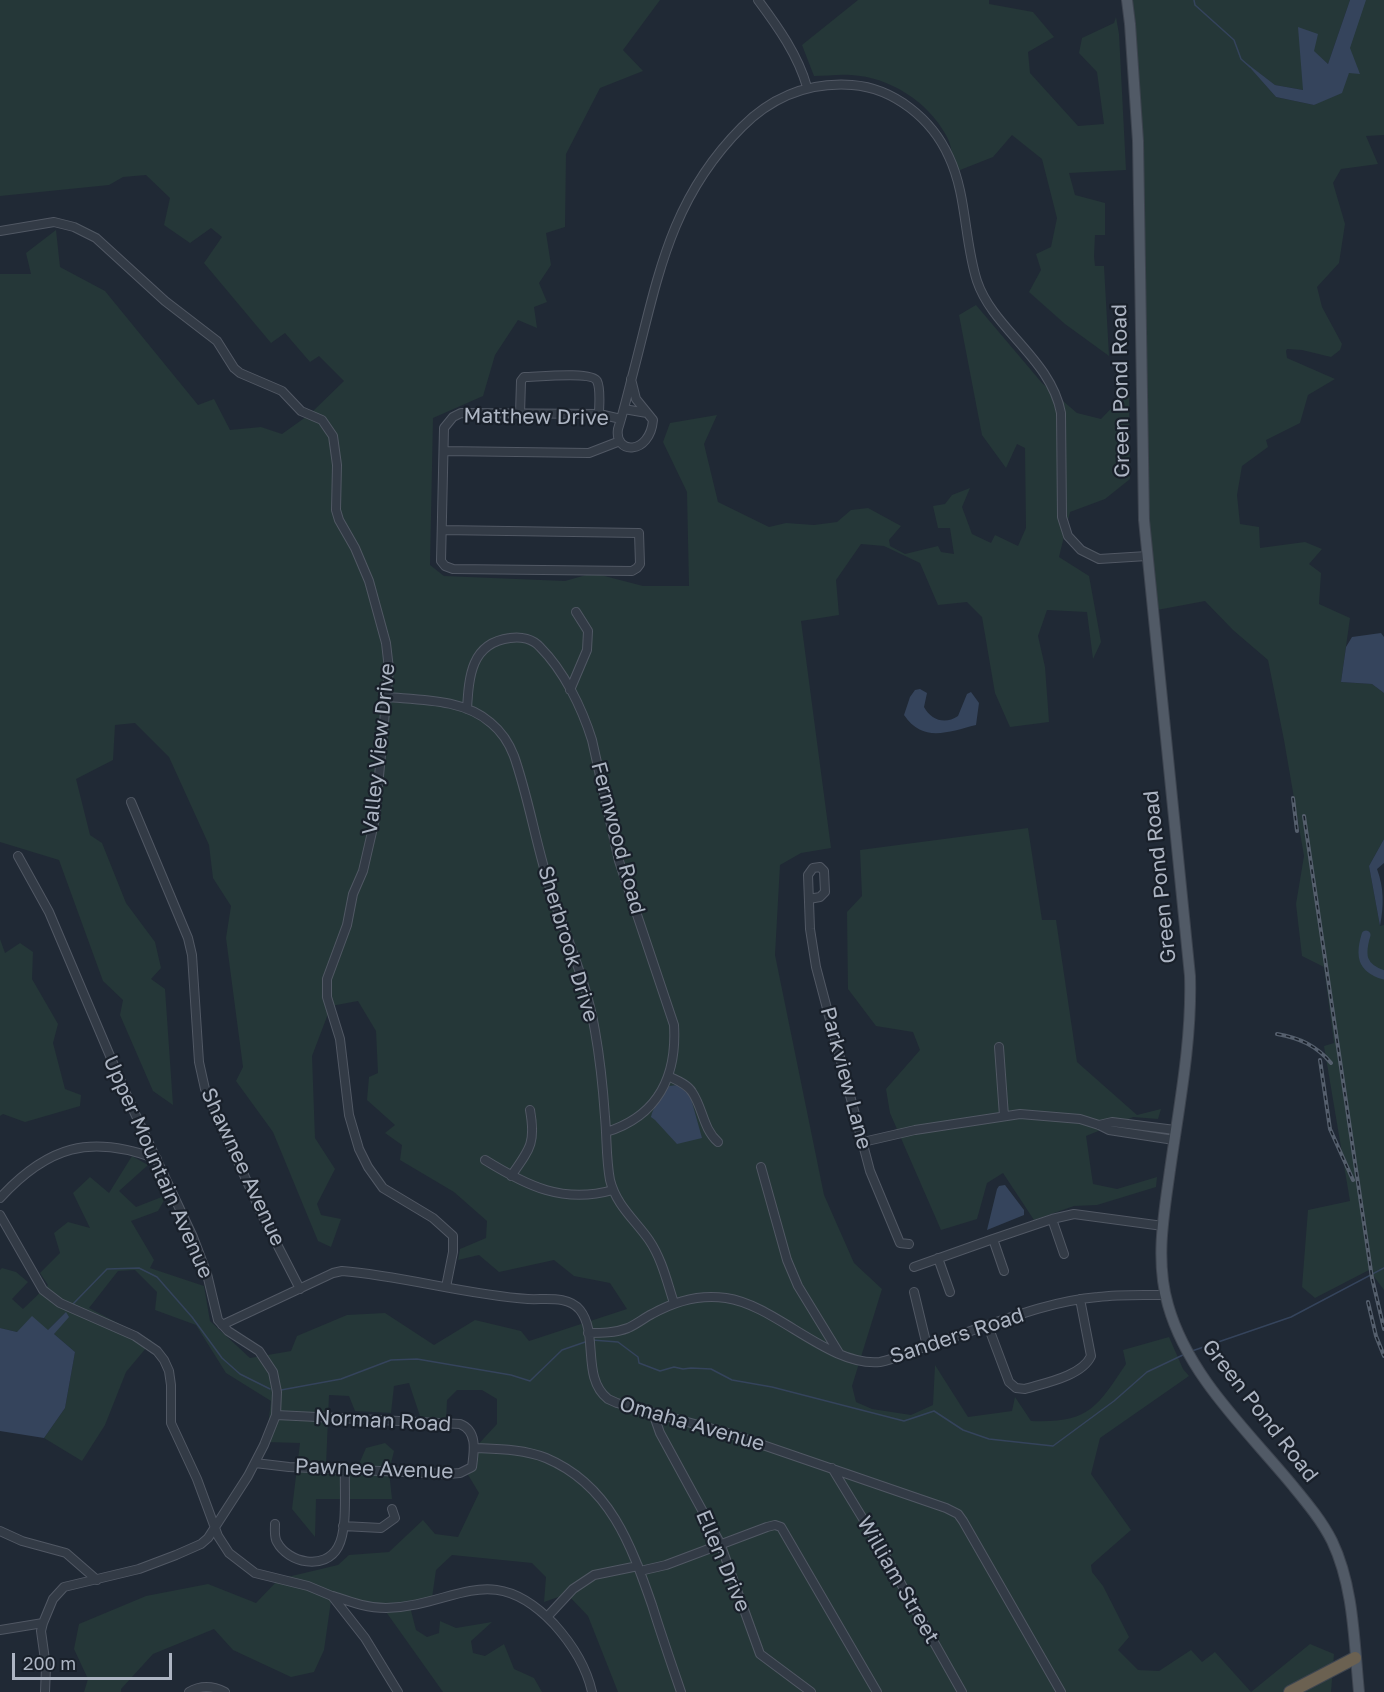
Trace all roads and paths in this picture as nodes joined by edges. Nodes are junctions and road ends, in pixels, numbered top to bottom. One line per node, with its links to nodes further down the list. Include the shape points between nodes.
1 (758, 0): 3 (street, via 799,63)
2 (1127, 0): 14 (main road, Green Pond Road, via 1138,141 1142,482)
3 (807, 87): 5 (street, via 778,99 749,121 695,184 665,250); 14 (street, via 837,84 873,89 909,107 935,132 954,168 974,272 983,296 1057,396 1061,413 1062,516 1068,536 1081,550 1099,559)
4 (0, 231): 17 (street, Valley View Drive, via 54,222 96,238 165,301 217,341 240,373 282,391 297,408 327,425 335,445 336,510 369,581 386,643)
5 (632, 379): 6 (street); 7 (street, via 636,399)
6 (624, 409): 7 (street); 10 (street)
7 (648, 413): 11 (street, via 653,420 652,430 642,445 626,447)
8 (520, 414): 9 (street, Matthew Drive); 9 (street, via 520,381 524,377 583,375 598,382); 12 (street, Matthew Drive, via 461,413 444,428)
9 (599, 414): 10 (street, Matthew Drive)
10 (621, 419): 11 (street, via 617,435)
11 (620, 441): 12 (street, via 589,453)
12 (444, 451): 13 (street, Matthew Drive)
13 (442, 530): 13 (street, Matthew Drive, via 639,533 640,564 632,571 453,569 441,561)
14 (1147, 556): 27 (main road, Green Pond Road, via 1190,976 1190,1020)
15 (576, 612): 16 (street, via 588,631 587,650)
16 (570, 690): 18 (street, Fernwood Road, via 539,645 523,637 504,639 489,645 473,666); 23 (street, Fernwood Road, via 588,725 619,861 674,1025 675,1044)
17 (387, 697): 18 (street, Sherbrook Drive); 45 (street, Valley View Drive, via 375,819 347,925 330,970 327,997 340,1039 347,1103 359,1149 383,1188 433,1218 453,1236)
18 (467, 709): 26 (street, Sherbrook Drive, via 475,711 502,734 514,757 549,887 587,994 598,1047)
19 (131, 801): 46 (street, Shawnee Avenue, via 188,938 205,1089)
20 (18, 856): 30 (street, Upper Mountain Avenue, via 49,912)
21 (809, 899): 29 (street, Parkview Lane, via 816,967)
22 (999, 1047): 25 (street)
23 (668, 1076): 26 (street, Fernwood Road, via 648,1110); 28 (street, via 692,1092 710,1135)
24 (530, 1110): 33 (street, via 534,1130 531,1144)
25 (1004, 1116): 27 (street, via 1035,1114 1080,1119 1109,1130); 29 (street)
26 (606, 1132): 34 (street, Sherbrook Drive)
27 (1175, 1135): 38 (main road, Green Pond Road)
28 (718, 1142)
29 (863, 1143): 40 (street, Parkview Lane, via 870,1171 900,1243)
30 (157, 1159): 35 (street, via 115,1147 74,1148 44,1161); 52 (street, Upper Mountain Avenue, via 194,1237 207,1274 214,1312)
31 (485, 1160): 33 (street)
32 (761, 1167): 56 (street, via 787,1260 798,1286)
33 (512, 1176): 34 (street, via 534,1187 575,1196)
34 (613, 1190): 51 (street, Sherbrook Drive, via 660,1258)
35 (0, 1198)
36 (0, 1215): 66 (street, via 37,1282 50,1296 135,1336 164,1360 171,1384 171,1423)
37 (1052, 1219): 38 (street, via 1074,1214); 39 (street); 41 (street)
38 (1163, 1226): 49 (main road, Green Pond Road, via 1161,1256)
39 (993, 1239): 42 (street); 44 (street)
40 (909, 1244)
41 (1064, 1254)
42 (938, 1258): 43 (street); 48 (street)
43 (914, 1267)
44 (1004, 1271)
45 (446, 1287): 46 (street, Omaha Avenue, via 342,1270); 54 (street, Omaha Avenue, via 510,1298 564,1301 581,1311)
46 (300, 1289): 52 (street, Omaha Avenue)
47 (915, 1292): 55 (street)
48 (950, 1293)
49 (1166, 1295): 50 (street, Sanders Road); 75 (main road, Green Pond Road, via 1192,1359 1331,1538 1346,1580)
50 (1080, 1299): 53 (street, Sanders Road); 53 (street, via 1091,1356 1087,1364 1077,1372 1025,1389 1009,1382)
51 (674, 1303): 54 (street, Sanders Road, via 626,1329); 56 (street, Sanders Road, via 705,1296 729,1298)
52 (222, 1325): 58 (street, via 259,1351 273,1372)
53 (988, 1326): 55 (street, Sanders Road)
54 (589, 1339): 57 (street, Omaha Avenue, via 596,1382 602,1394 617,1403)
55 (927, 1346): 56 (street, Sanders Road, via 878,1362)
56 (839, 1353)
57 (653, 1413): 61 (street, Omaha Avenue, via 728,1432); 68 (street, Ellen Drive)
58 (276, 1415): 59 (street, Norman Road, via 460,1424 472,1435); 60 (street)
59 (474, 1448): 62 (street, Pawnee Avenue, via 472,1467 460,1473); 69 (street, via 544,1457 574,1474 597,1494 618,1521)
60 (255, 1463): 62 (street, Pawnee Avenue); 66 (street)
61 (832, 1468): 84 (street, William Street); 85 (street, Omaha Avenue, via 958,1514)
62 (345, 1469): 65 (street)
63 (392, 1509): 65 (street, via 395,1518 381,1528)
64 (275, 1524): 65 (street, via 275,1540 280,1548 303,1561 317,1563 334,1554)
65 (343, 1526)
66 (215, 1527): 70 (street, via 205,1541 184,1551); 71 (street, via 221,1543 248,1570)
67 (0, 1531): 70 (street, via 66,1553)
68 (720, 1544): 69 (street, via 666,1565); 82 (street, Ellen Drive, via 760,1654); 83 (street, via 767,1527 778,1526 785,1532)
69 (639, 1569): 72 (street, via 604,1572 583,1581); 81 (street)
70 (97, 1580): 73 (street, via 63,1587)
71 (332, 1596): 72 (street, via 365,1607 386,1608 488,1589 516,1596); 79 (street)
72 (547, 1617): 80 (street, via 577,1654)
73 (43, 1623): 74 (street); 76 (street)
74 (0, 1630)
75 (1355, 1658): 86 (highway); 87 (main road, Green Pond Road)
76 (45, 1692)
77 (189, 1692): 78 (street, via 208,1687)
78 (225, 1692)
79 (398, 1692)
80 (592, 1692)
81 (681, 1692)
82 (810, 1692)
83 (877, 1692)
84 (962, 1692)
85 (1061, 1692)
86 (1290, 1692)
87 (1359, 1692)

